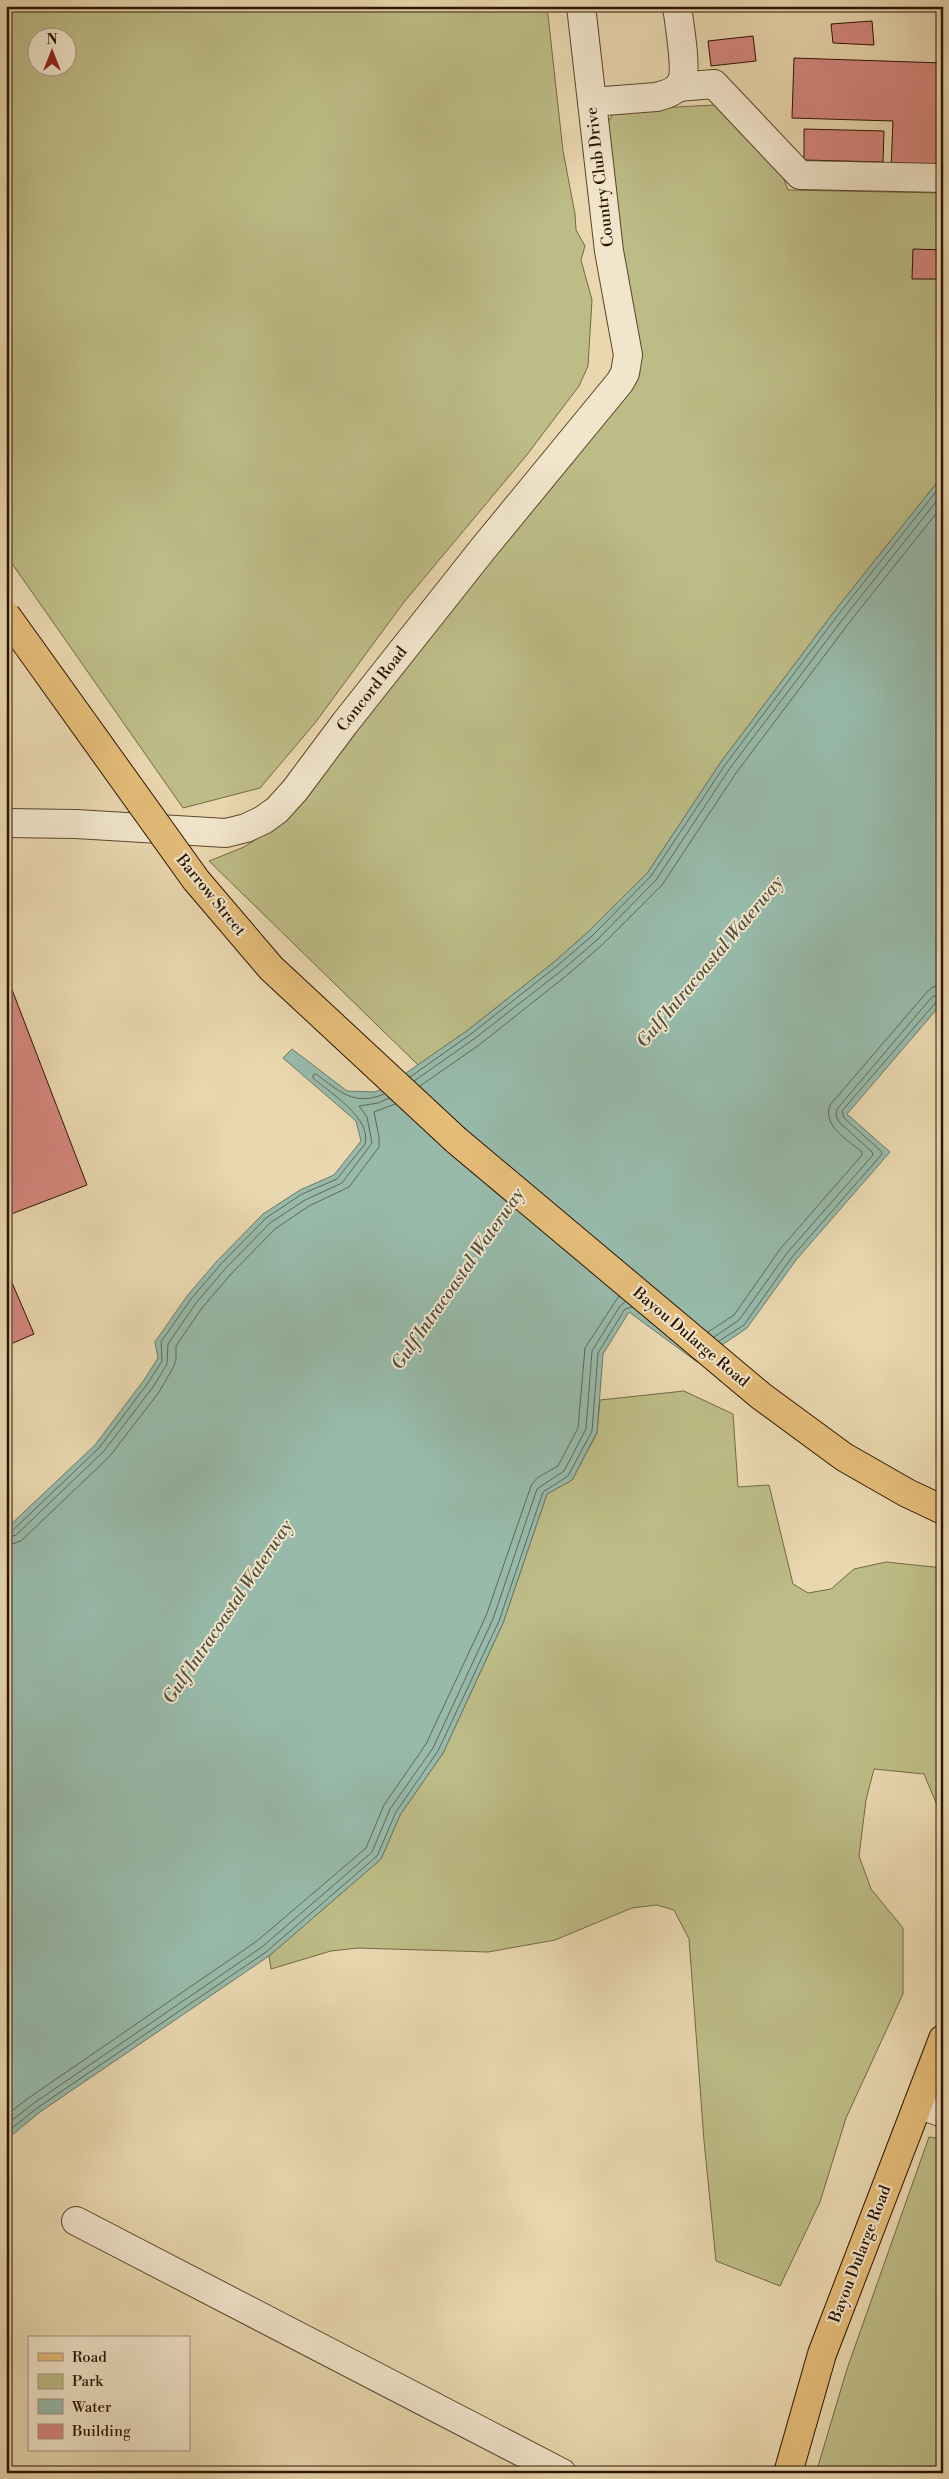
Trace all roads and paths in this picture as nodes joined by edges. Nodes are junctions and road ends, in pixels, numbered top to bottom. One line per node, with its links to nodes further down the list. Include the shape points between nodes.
1 (581, 6): 4 (street, Country Club Drive)
2 (677, 6): 3 (street, via 683,75)
3 (678, 87): 4 (street, via 656,98); 5 (street, via 714,84 800,175)
4 (592, 102): 6 (street, Country Club Drive, via 609,251)
5 (943, 178)
6 (627, 347): 8 (street, Concord Road, via 627,364 620,382 482,550 277,810 246,828 226,833)
7 (6, 615): 9 (main road, Barrow Street, bridge, via 202,888 278,975)
8 (6, 823)
9 (456, 1140): 10 (main road, Bayou Dularge Road, via 760,1396 844,1457)
10 (943, 1510)
11 (943, 2039): 12 (main road, Bayou Dularge Road)
12 (930, 2108): 15 (main road, Bayou Dularge Road, via 822,2354)
13 (76, 2221): 14 (street)
14 (562, 2473)
15 (788, 2473)

